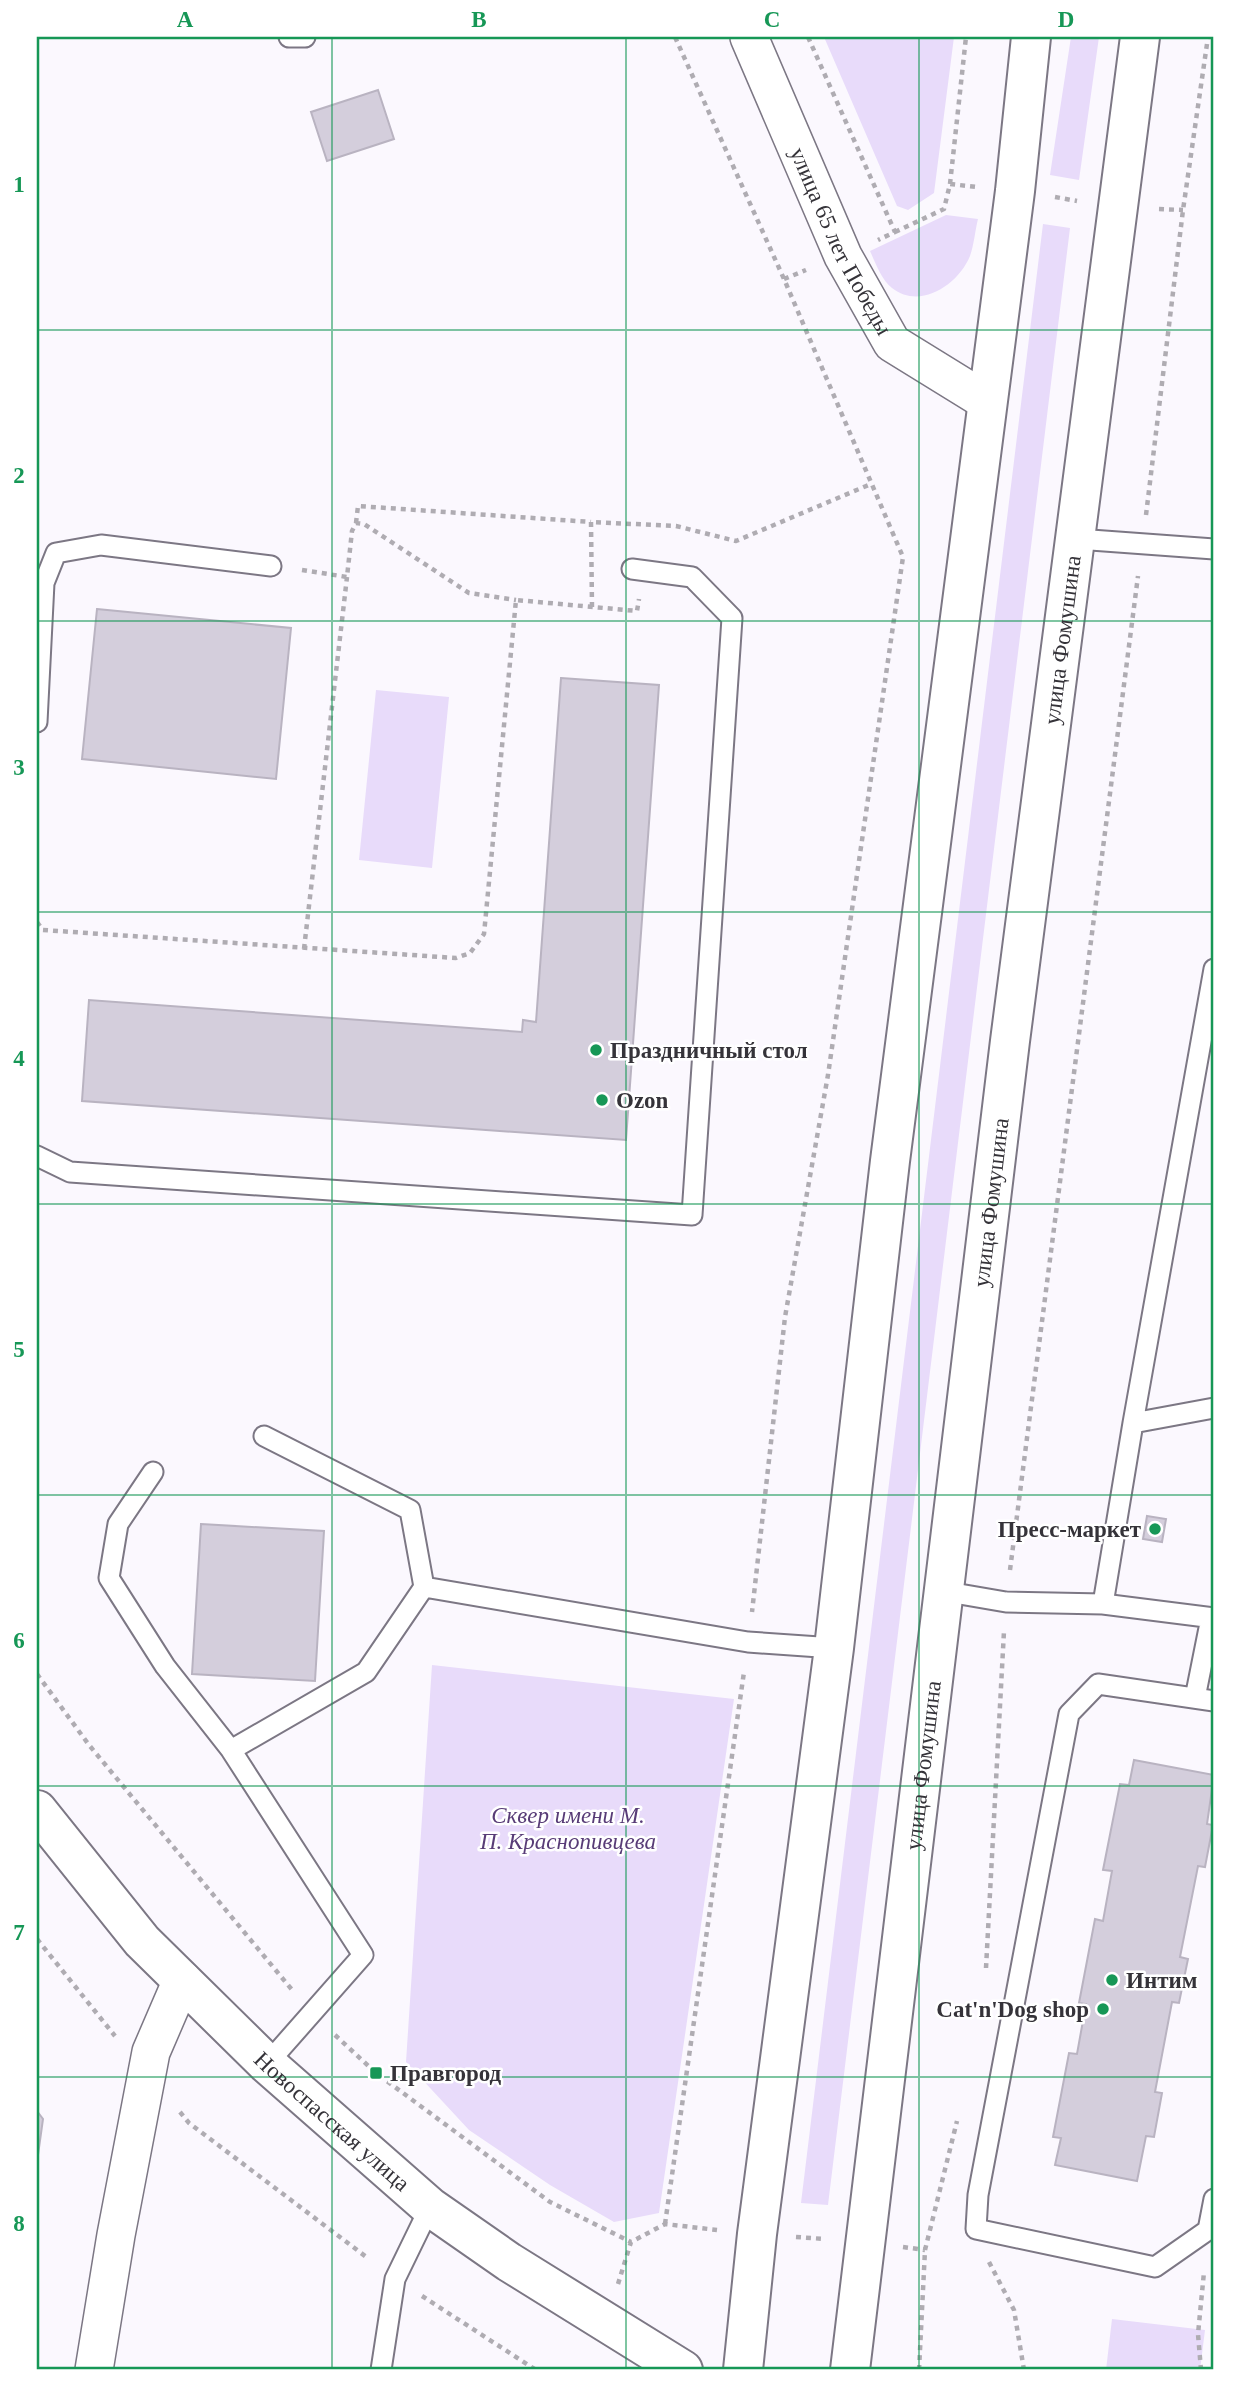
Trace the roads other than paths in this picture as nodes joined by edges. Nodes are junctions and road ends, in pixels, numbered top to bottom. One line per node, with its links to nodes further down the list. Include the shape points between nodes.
1 (289, 37): 2 (lane)
2 (305, 37)
3 (748, 37): 6 (street, улица 65 лет Победы, via 843,256 892,343)
4 (1031, 37): 6 (main road)
5 (1140, 37): 7 (main road, улица Фомушина)
6 (986, 401): 23 (main road)
7 (1077, 539): 8 (lane); 20 (main road, улица Фомушина)
8 (1214, 549)
9 (271, 566): 11 (lane, via 101,545 57,554)
10 (638, 570): 14 (lane, via 692,577 732,618 692,1215 70,1172)
11 (40, 581): 12 (lane)
12 (37, 722)
13 (1214, 969): 16 (lane)
14 (37, 1156)
15 (1214, 1408): 16 (lane)
16 (1133, 1423): 21 (lane)
17 (264, 1436): 19 (lane, via 410,1510)
18 (153, 1472): 25 (lane, via 118,1524 109,1578 165,1666)
19 (424, 1587): 23 (lane, via 748,1642); 25 (lane, via 366,1672)
20 (942, 1591): 21 (lane, via 1006,1602); 35 (main road, улица Фомушина)
21 (1102, 1604): 22 (lane)
22 (1212, 1618): 24 (lane)
23 (834, 1648): 34 (main road)
24 (1205, 1699): 29 (lane, via 1098,1684 1069,1714 978,2195 976,2229 1155,2267 1208,2230)
25 (231, 1750): 28 (lane, via 363,1955)
26 (37, 1810): 27 (main road, Новоспасская улица, via 142,1941)
27 (182, 1980): 28 (main road, Новоспасская улица); 31 (street, via 151,2052)
28 (267, 2064): 30 (main road, Новоспасская улица)
29 (1214, 2199)
30 (430, 2207): 32 (lane, via 395,2278); 33 (main road, Новоспасская улица)
31 (94, 2370)
32 (381, 2370)
33 (683, 2370)
34 (743, 2370)
35 (850, 2370)

